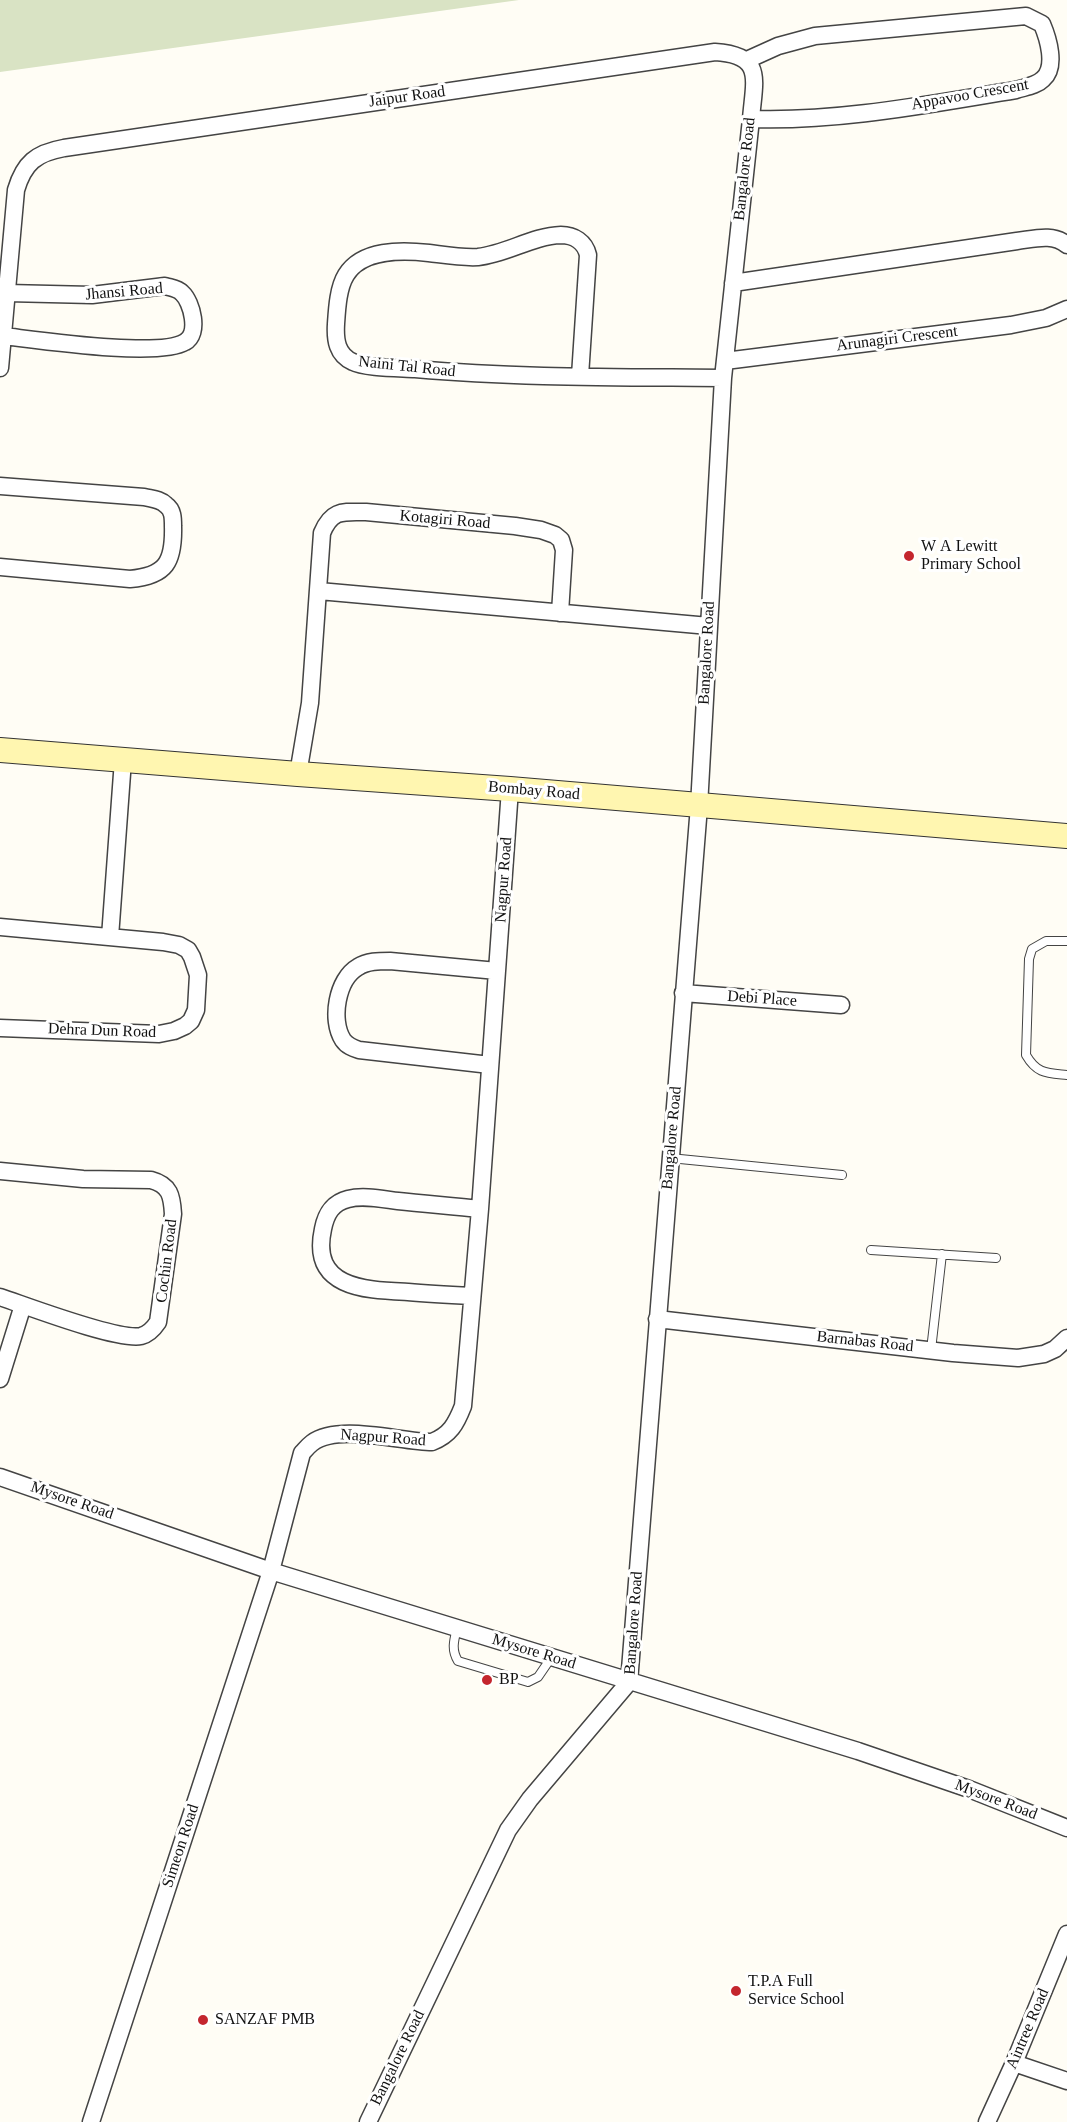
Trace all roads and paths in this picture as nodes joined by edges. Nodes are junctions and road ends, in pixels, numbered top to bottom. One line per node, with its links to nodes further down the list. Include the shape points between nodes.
1 (747, 60): 2 (street, Bangalore Road, via 754,80); 2 (street, Appavoo Crescent, via 815,36 1026,16 1042,24 1049,46 1044,79 1016,90 839,116); 5 (street, Jaipur Road, via 715,52 45,153 26,166 16,190)
2 (751, 119): 4 (street, Bangalore Road)
3 (1067, 245): 4 (street, via 1060,239 1049,238 1017,241)
4 (733, 283): 8 (street, Bangalore Road)
5 (7, 293): 7 (street); 7 (street, Jhansi Road, via 92,295 165,286 182,293 193,325 189,339 171,348)
6 (1067, 309): 8 (street, Arunagiri Crescent, via 1011,325)
7 (3, 336): 9 (street)
8 (725, 361): 11 (street, Bangalore Road)
9 (0, 368)
10 (580, 376): 10 (street, Naini Tal Road, via 588,255 582,243 569,235 477,257 387,253 361,260 345,276 340,290 337,346 355,364); 11 (street, Naini Tal Road)
11 (723, 378): 16 (street, Bangalore Road)
12 (0, 486): 13 (street, via 160,501 171,510 174,538 166,566 147,577 130,579)
13 (0, 567)
14 (319, 591): 15 (street); 15 (street, Kotagiri Road, via 322,533 327,521 342,512 366,512 515,526 555,535 564,550); 19 (street, Kotagiri Road, via 310,703)
15 (560, 613): 16 (street)
16 (709, 626): 21 (street, Bangalore Road)
17 (0, 750): 18 (street, Bombay Road)
18 (123, 760): 19 (street, Bombay Road); 24 (street)
19 (298, 774): 20 (street, Bombay Road)
20 (510, 789): 21 (street, Bombay Road); 26 (street, Nagpur Road)
21 (699, 806): 22 (street, Bombay Road); 27 (street, Bangalore Road)
22 (1067, 836)
23 (0, 927): 24 (street, Dehra Dun Road)
24 (110, 937): 29 (street, Dehra Dun Road, via 164,942 188,950 198,975 196,1010 191,1021 159,1034)
25 (1067, 941): 31 (lane, via 1046,941 1032,949 1026,1055 1040,1071)
26 (497, 971): 30 (street, Nagpur Road); 30 (street, via 373,961 350,972 336,1015 344,1041 359,1050)
27 (683, 993): 28 (street, Debi Place); 32 (street, Bangalore Road)
28 (841, 1005)
29 (0, 1028)
30 (490, 1065): 35 (street, Nagpur Road)
31 (1067, 1075)
32 (670, 1158): 34 (lane); 42 (street, Bangalore Road)
33 (0, 1171): 41 (street, Cochin Road, via 83,1179 151,1180 162,1183 172,1202 162,1305 152,1330 143,1336 100,1330)
34 (842, 1175)
35 (480, 1209): 39 (street, Nagpur Road); 39 (street, via 348,1199 331,1209 322,1232 325,1263 342,1283 365,1290)
36 (871, 1250): 37 (lane)
37 (942, 1254): 38 (lane); 44 (lane)
38 (996, 1257)
39 (472, 1296): 47 (street, Nagpur Road, via 463,1406 450,1432 432,1442 347,1434 311,1443 298,1466)
40 (0, 1297): 41 (street, Cochin Road)
41 (23, 1305): 45 (street)
42 (657, 1319): 44 (street, Barnabas Road); 50 (street, Bangalore Road)
43 (1067, 1338): 44 (street, Barnabas Road, via 1044,1354 1018,1358)
44 (931, 1350)
45 (0, 1379)
46 (0, 1477): 47 (street, Mysore Road)
47 (272, 1571): 48 (street, Mysore Road); 55 (street, Simeon Road)
48 (457, 1628): 49 (street, Mysore Road); 49 (lane, via 453,1654 458,1661 528,1682 538,1677)
49 (551, 1658): 50 (street, Mysore Road)
50 (629, 1682): 51 (street, Mysore Road, via 858,1751); 56 (street, Bangalore Road, via 508,1830)
51 (1067, 1828)
52 (1067, 1934): 53 (street, Aintree Road)
53 (1014, 2063): 54 (street); 57 (street, Aintree Road)
54 (1067, 2081)
55 (91, 2122)
56 (368, 2122)
57 (987, 2122)

